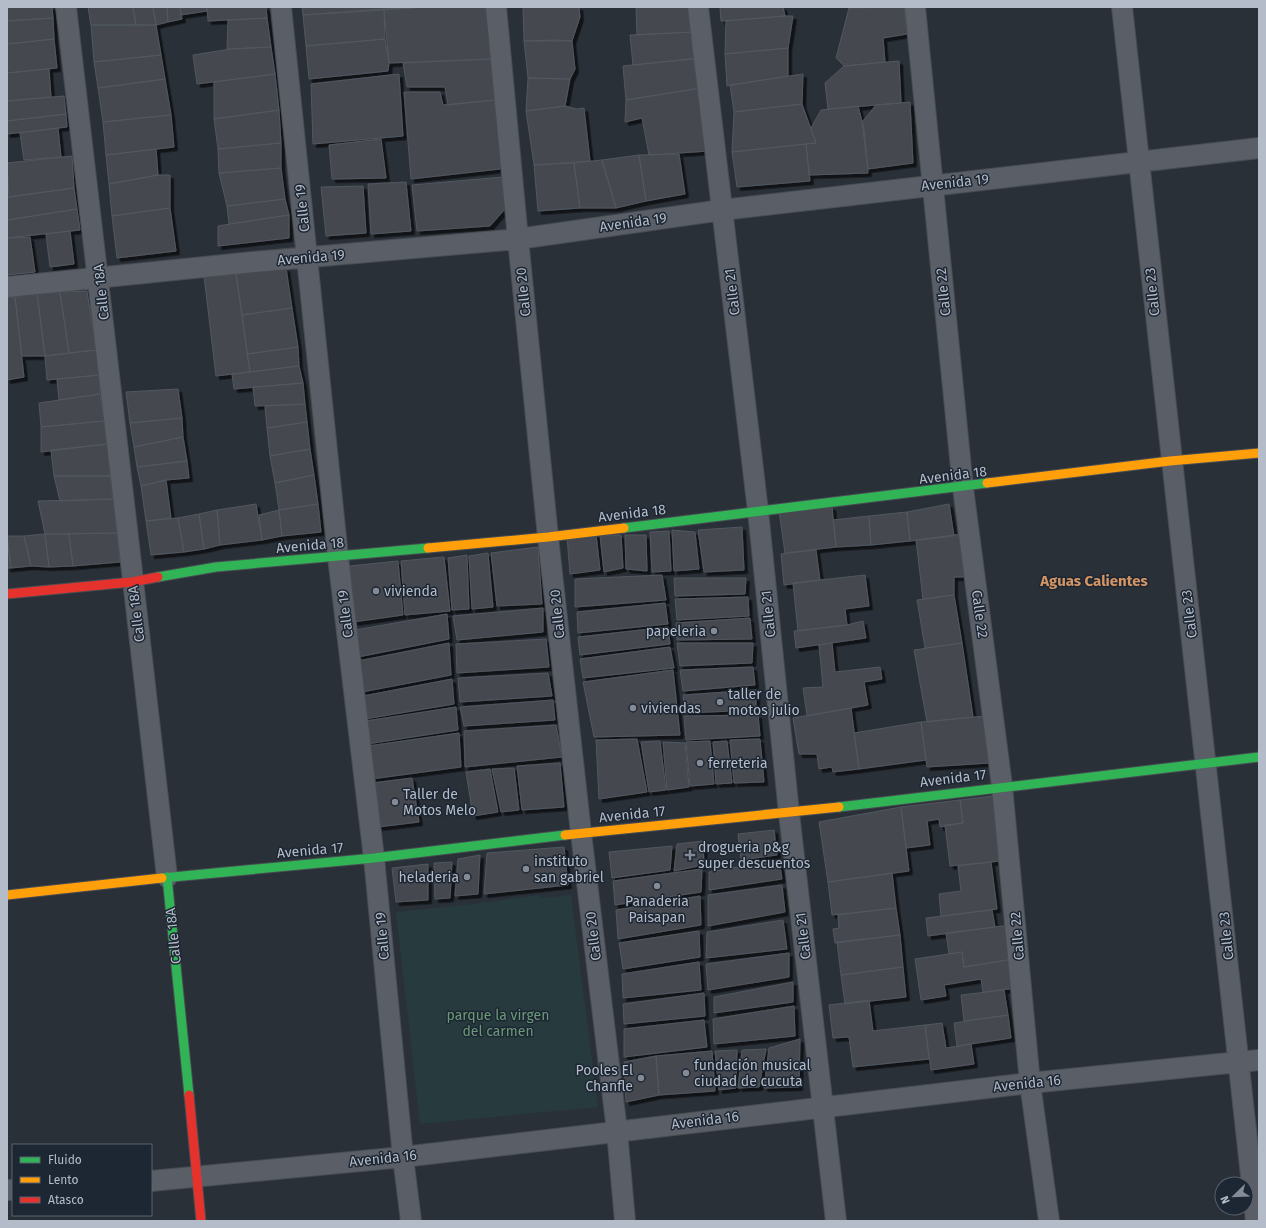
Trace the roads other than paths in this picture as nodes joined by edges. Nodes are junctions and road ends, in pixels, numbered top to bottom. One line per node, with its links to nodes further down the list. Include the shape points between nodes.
1 (66, 7): 13 (street, Calle 18A)
2 (281, 7): 12 (street, Calle 19)
3 (496, 7): 11 (street, Calle 20)
4 (698, 7): 10 (street, Calle 21)
5 (915, 7): 9 (street, Calle 22)
6 (1122, 7): 8 (street, Calle 23)
7 (1259, 148): 8 (street, Avenida 19)
8 (1138, 163): 9 (street, Avenida 19); 16 (street, Calle 23)
9 (933, 184): 10 (street, Avenida 19); 17 (street, Calle 22)
10 (722, 210): 11 (street, Avenida 19); 18 (street, Calle 21)
11 (518, 239): 12 (street, Avenida 19); 19 (street, Calle 20)
12 (307, 257): 13 (street, Avenida 19); 20 (street, Calle 19)
13 (100, 279): 14 (street, Avenida 19); 21 (street, Calle 18A)
14 (7, 287)
15 (1259, 453): 16 (street, Avenida 18)
16 (1170, 462): 17 (street, Avenida 18); 24 (street, Calle 23)
17 (963, 488): 18 (street, Avenida 18); 25 (street, Calle 22)
18 (758, 512): 19 (street, Avenida 18); 26 (street, Calle 21)
19 (548, 537): 20 (street, Avenida 18); 27 (street, Calle 20)
20 (338, 557): 21 (street, Avenida 18, via 216,567); 28 (street, Calle 19)
21 (132, 582): 22 (street, Avenida 18); 29 (street, Calle 18A)
22 (7, 594)
23 (1259, 757): 24 (street, Avenida 17)
24 (1207, 763): 25 (street, Avenida 17); 31 (street, Calle 23)
25 (1002, 786): 26 (street, Avenida 17); 32 (street, Calle 22)
26 (789, 813): 27 (street, Avenida 17); 33 (street, Calle 21)
27 (581, 833): 28 (street, Avenida 17); 34 (street, Calle 20)
28 (374, 858): 29 (street, Avenida 17); 35 (street, Calle 19)
29 (167, 877): 30 (street, Avenida 17); 36 (street, Calle 18A)
30 (7, 895)
31 (1249, 1061): 32 (street, Avenida 16); 43 (street, Calle 23)
32 (1030, 1083): 33 (street, Avenida 16); 42 (street, Calle 22)
33 (823, 1106): 34 (street, Avenida 16); 41 (street, Calle 21)
34 (617, 1131): 35 (street, Avenida 16); 40 (street, Calle 20)
35 (403, 1157): 36 (street, Avenida 16); 39 (street, Calle 19)
36 (197, 1178): 37 (street, Avenida 16); 38 (street, Calle 18A)
37 (152, 1181)
38 (202, 1221)
39 (410, 1221)
40 (625, 1221)
41 (836, 1221)
42 (1049, 1221)
43 (1256, 1221)

